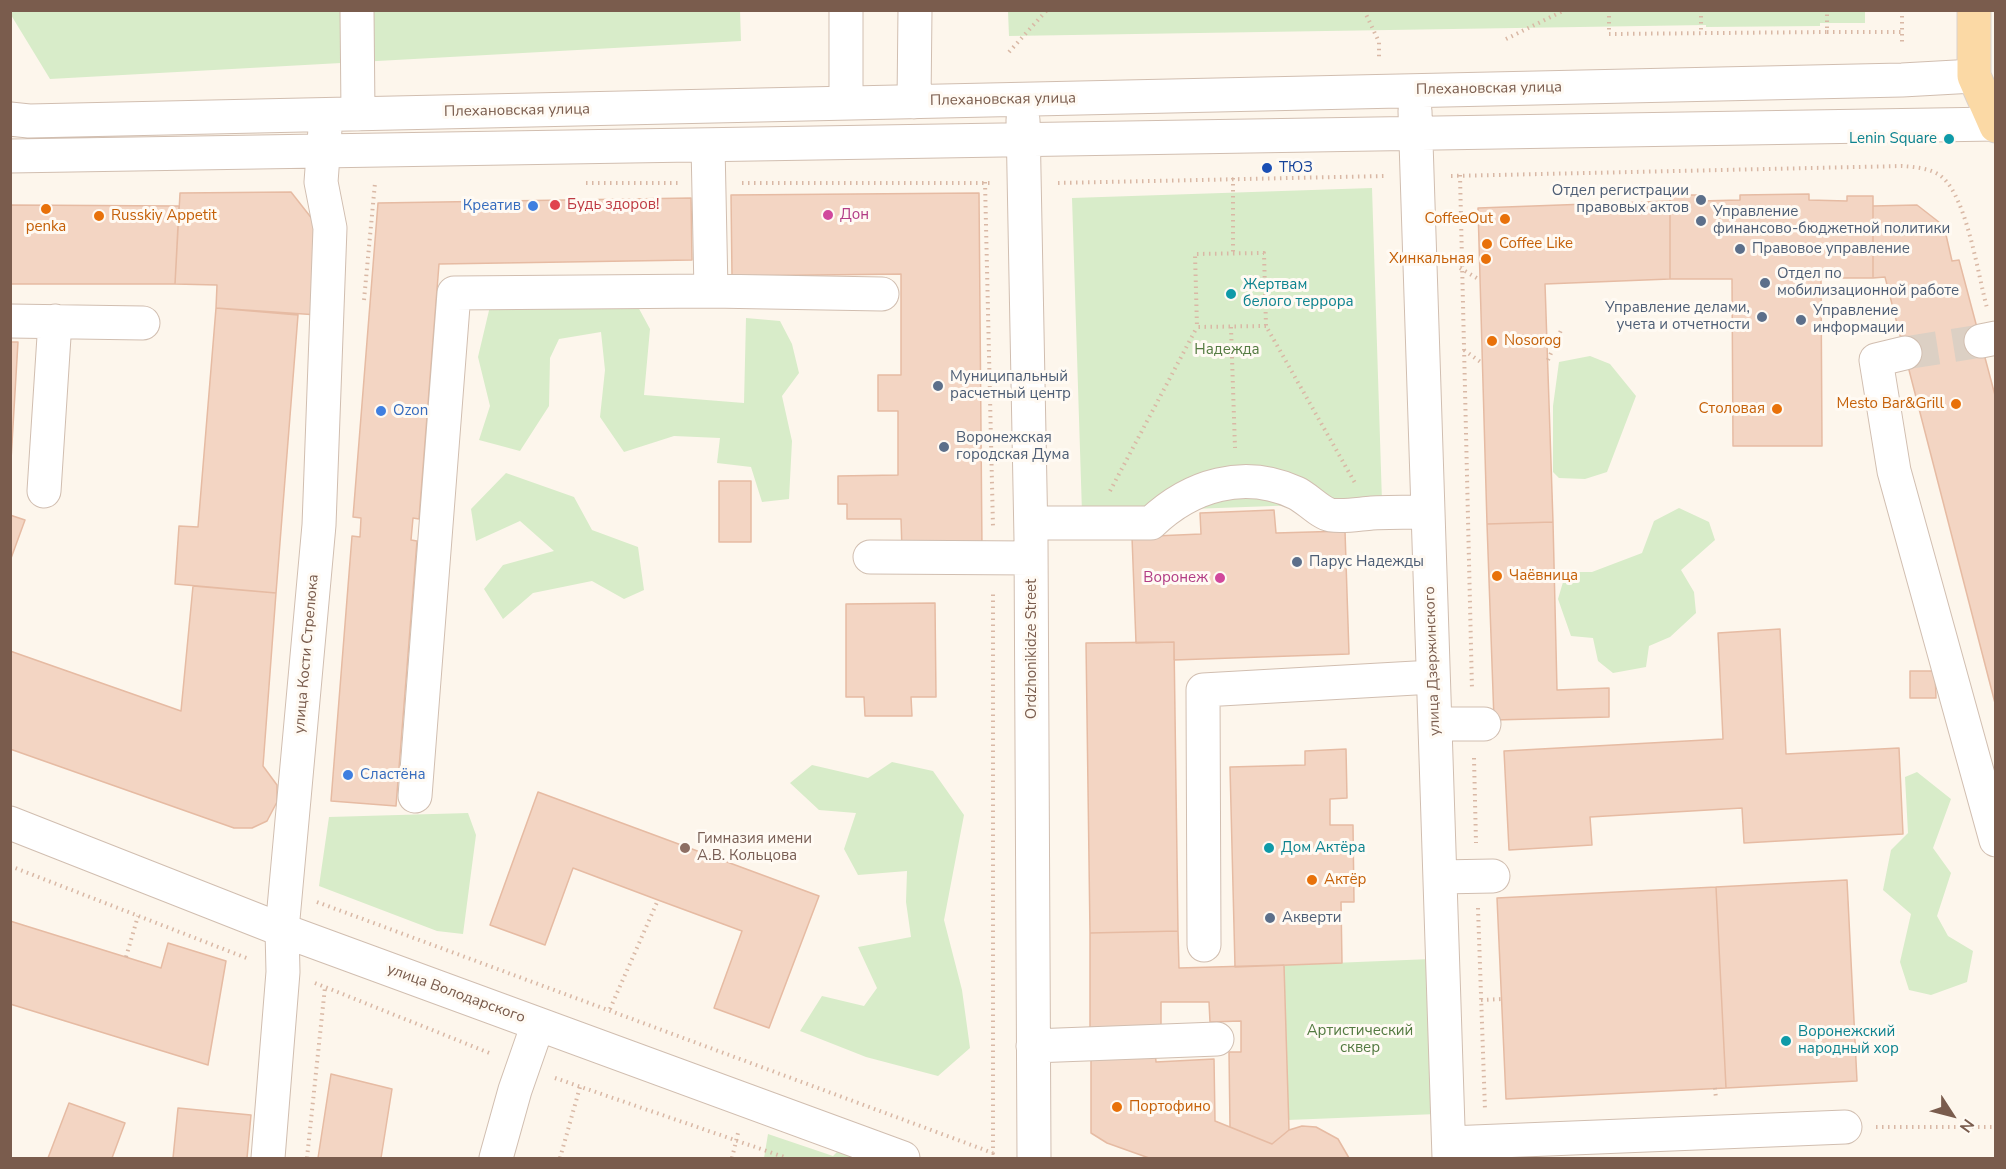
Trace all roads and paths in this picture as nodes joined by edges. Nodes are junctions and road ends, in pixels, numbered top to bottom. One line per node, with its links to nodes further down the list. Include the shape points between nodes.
1 (357, 10): 24 (street, улица Кости Стрелюка)
2 (846, 10): 23 (street)
3 (915, 10): 22 (street)
4 (1047, 10): 17 (path)
5 (1364, 10): 18 (path, via 1379,42)
6 (1565, 10): 15 (path)
7 (1609, 10): 14 (path, via 1609,34)
8 (1701, 10): 14 (path)
9 (1827, 10): 12 (path)
10 (1902, 10): 13 (path)
11 (1974, 10): 19 (main road)
12 (1827, 32): 13 (path); 14 (path)
13 (1902, 32): 16 (path)
14 (1701, 33)
15 (1506, 39)
16 (1902, 46)
17 (1009, 52)
18 (1379, 66)
19 (1985, 76): 20 (street, Плехановская улица); 26 (main road)
20 (1414, 91): 21 (street, Плехановская улица); 27 (street, улица Дзержинского)
21 (1021, 99): 22 (street, Плехановская улица); 28 (street, Ordzhonikidze Street)
22 (914, 102): 23 (street, Плехановская улица)
23 (846, 104): 24 (street, Плехановская улица)
24 (342, 114): 25 (street, Плехановская улица, via 29,122); 30 (street, улица Кости Стрелюка)
25 (10, 119)
26 (1995, 125): 27 (street)
27 (1416, 134): 28 (street); 57 (street, улица Дзержинского)
28 (1025, 140): 29 (street); 59 (street, Ordzhonikidze Street)
29 (708, 145): 30 (street); 41 (street)
30 (323, 151): 31 (street); 76 (street, улица Кости Стрелюка, via 321,182 330,228 319,525)
31 (10, 156)
32 (1460, 175): 34 (path); 39 (path); 50 (path, via 1890,166 1925,169 1940,175 1954,189)
33 (1389, 176): 35 (path)
34 (1450, 176)
35 (1233, 178): 37 (path); 38 (path)
36 (985, 182): 62 (path)
37 (1058, 183)
38 (1233, 254): 46 (path, via 1264,253); 47 (path, via 1195,254)
39 (1460, 268): 40 (path); 51 (path)
40 (1480, 280)
41 (711, 291): 42 (street); 67 (street, via 454,293)
42 (882, 294)
43 (10, 321): 44 (street)
44 (55, 321): 45 (street); 56 (street)
45 (143, 323)
46 (1266, 326): 48 (path); 58 (path)
47 (1197, 327): 48 (path); 60 (path)
48 (1231, 327): 55 (path)
49 (1562, 328): 53 (path)
50 (1990, 339)
51 (1463, 350): 54 (path); 66 (path)
52 (1905, 353): 69 (street, via 1876,360 1894,471)
53 (1548, 360)
54 (1482, 363)
55 (1236, 482): 58 (street, via 1282,487 1328,515); 60 (street, via 1195,491 1151,523)
56 (44, 491)
57 (1428, 512): 58 (street); 64 (street, улица Дзержинского)
58 (1373, 513)
59 (1031, 523): 60 (street); 63 (street, Ordzhonikidze Street)
60 (1092, 524)
61 (870, 557): 62 (street)
62 (993, 557): 63 (street); 83 (path, via 993,1153)
63 (1031, 558): 86 (street, Ordzhonikidze Street)
64 (1433, 677): 65 (street, улица Дзержинского); 77 (street, via 1203,690)
65 (1435, 724): 66 (street); 72 (street, улица Дзержинского)
66 (1478, 725): 71 (path)
67 (415, 796)
68 (10, 823): 76 (street, улица Володарского)
69 (1995, 840)
70 (10, 867): 75 (path)
71 (1485, 876): 72 (street); 82 (path)
72 (1440, 877): 92 (street, улица Дзержинского)
73 (658, 900): 83 (path)
74 (313, 901): 83 (path)
75 (138, 916): 78 (path); 79 (path)
76 (282, 930): 79 (street, улица Кости Стрелюка); 84 (street, улица Володарского)
77 (1204, 945)
78 (126, 957)
79 (283, 972): 80 (path); 93 (street, улица Кости Стрелюка)
80 (325, 987): 87 (path); 94 (path)
81 (1502, 999): 82 (path)
82 (1481, 1000): 91 (path)
83 (610, 1009)
84 (538, 1024): 87 (street); 98 (street, улица Володарского)
85 (1217, 1039): 86 (street)
86 (1033, 1046): 99 (street, Ordzhonikidze Street)
87 (523, 1066): 88 (path); 95 (street)
88 (580, 1087): 96 (path); 97 (path)
89 (1845, 1127): 90 (path); 91 (street)
90 (1995, 1127)
91 (1486, 1142): 92 (street)
92 (1449, 1151)
93 (268, 1158)
94 (307, 1158)
95 (496, 1158)
96 (560, 1158)
97 (786, 1158)
98 (903, 1158)
99 (1034, 1158)

